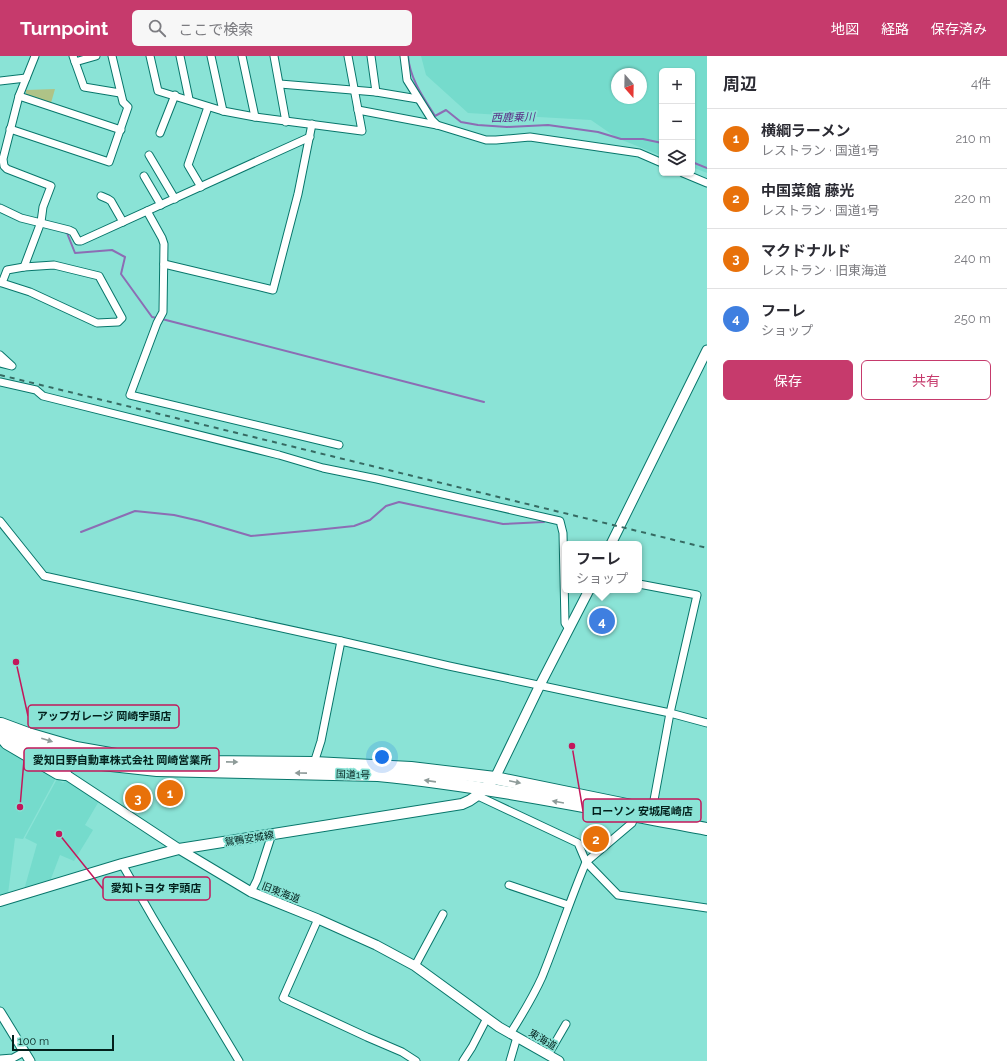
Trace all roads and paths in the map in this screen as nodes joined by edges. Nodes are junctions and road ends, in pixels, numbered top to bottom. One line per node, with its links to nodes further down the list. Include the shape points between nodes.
1 (35, 56): 13 (street)
2 (96, 56): 12 (street)
3 (112, 56): 18 (street)
4 (150, 56): 19 (street, via 158,91)
5 (180, 56): 21 (street)
6 (211, 56): 25 (street)
7 (242, 56): 26 (street)
8 (274, 56): 15 (street)
9 (348, 56): 16 (street)
10 (371, 56): 17 (street)
11 (404, 56): 22 (street, via 407,80)
12 (74, 59): 18 (street, via 84,87)
13 (26, 78): 14 (street); 20 (street)
14 (0, 81)
15 (280, 84): 16 (street); 27 (street)
16 (354, 90): 17 (street); 24 (street)
17 (376, 92): 22 (street)
18 (120, 93): 31 (street, via 128,107)
19 (174, 95): 21 (street); 32 (street)
20 (19, 96): 30 (street); 31 (street)
21 (189, 99): 23 (street)
22 (418, 99): 29 (street)
23 (208, 107): 25 (street); 40 (street, via 188,165)
24 (358, 110): 28 (street, via 362,131); 29 (street)
25 (223, 111): 26 (street)
26 (255, 117): 27 (street)
27 (286, 122): 28 (street)
28 (312, 124): 33 (street)
29 (437, 125): 36 (street, via 486,140 530,137 639,153)
30 (10, 129): 31 (street, via 109,162); 35 (street)
31 (121, 130)
32 (160, 133)
33 (310, 137): 40 (street); 48 (street, via 273,290)
34 (149, 155): 42 (street)
35 (2, 158): 46 (street, via 7,169 51,186 43,207)
36 (659, 163)
37 (144, 176): 43 (street)
38 (690, 176): 39 (street)
39 (707, 183)
40 (201, 187): 42 (street)
41 (102, 196): 47 (street, via 111,201)
42 (175, 199): 43 (street)
43 (162, 205): 45 (street)
44 (0, 208): 46 (street, via 21,218)
45 (147, 212): 47 (street); 48 (street, via 164,244)
46 (41, 222): 47 (street, via 69,230 78,241 81,241); 49 (street)
47 (123, 222)
48 (164, 264): 55 (street, via 163,312 130,395)
49 (24, 267): 50 (street, via 7,270); 50 (street, via 54,265 99,276 122,318 118,322 97,323 30,292)
50 (1, 283)
51 (707, 350): 58 (street)
52 (0, 355): 53 (street, via 12,366)
53 (0, 363)
54 (0, 382): 57 (street, via 36,390 44,396 323,468 560,521)
55 (338, 445)
56 (0, 521): 63 (street, via 44,576)
57 (563, 541)
58 (613, 541)
59 (642, 585): 65 (street, via 697,595)
60 (564, 593): 62 (street, via 565,623)
61 (587, 593): 62 (street)
62 (569, 629): 64 (street)
63 (341, 641): 64 (street); 70 (street, via 321,741)
64 (540, 685): 65 (street); 72 (street)
65 (670, 713): 66 (street); 74 (street)
66 (707, 723)
67 (0, 724): 69 (highway, 国道1号, one-way to 69)
68 (0, 733): 69 (highway, 国道1号, via 27,743); 71 (highway, via 7,743 58,773)
69 (67, 751): 70 (highway, 国道1号, one-way to 70, via 156,760); 71 (street); 73 (highway, 国道1号, one-way to 69, via 410,778 378,775 157,770 102,764)
70 (314, 763): 72 (highway, 国道1号, via 411,768)
71 (65, 774): 79 (street, 旧東海道)
72 (495, 778): 73 (main road, 鴛鴨安城線); 74 (highway, 国道1号, one-way to 74)
73 (481, 792): 75 (highway, 国道1号, one-way to 73); 78 (main road, 鴛鴨安城線, via 462,804); 80 (street, via 578,843)
74 (652, 811): 76 (highway, 国道1号)
75 (635, 816): 77 (highway, 国道1号); 80 (street, via 632,823)
76 (707, 821)
77 (707, 829)
78 (272, 834): 79 (main road, 鴛鴨安城線); 83 (street)
79 (179, 849): 81 (main road, 鴛鴨安城線); 83 (street, 旧東海道)
80 (586, 862): 85 (street); 86 (street, via 618,895)
81 (122, 864): 84 (main road, 鴛鴨安城線); 98 (street)
82 (509, 885): 85 (street)
83 (251, 892): 88 (street, 旧東海道)
84 (0, 901)
85 (568, 905): 93 (street, via 542,977)
86 (707, 908)
87 (443, 914): 89 (street)
88 (318, 919): 89 (street, 旧東海道); 99 (street, via 283,998 402,1052)
89 (415, 966): 91 (street, 旧東海道)
90 (0, 1012): 94 (street)
91 (487, 1018): 93 (street, 旧東海道); 100 (street)
92 (566, 1024): 95 (street)
93 (514, 1035): 95 (street, 東海道); 101 (street)
94 (24, 1052): 96 (street, via 13,1058); 97 (street)
95 (548, 1055): 102 (street, 東海道)
96 (0, 1059)
97 (30, 1061)
98 (240, 1061)
99 (416, 1061)
100 (463, 1061)
101 (510, 1061)
102 (559, 1061)

